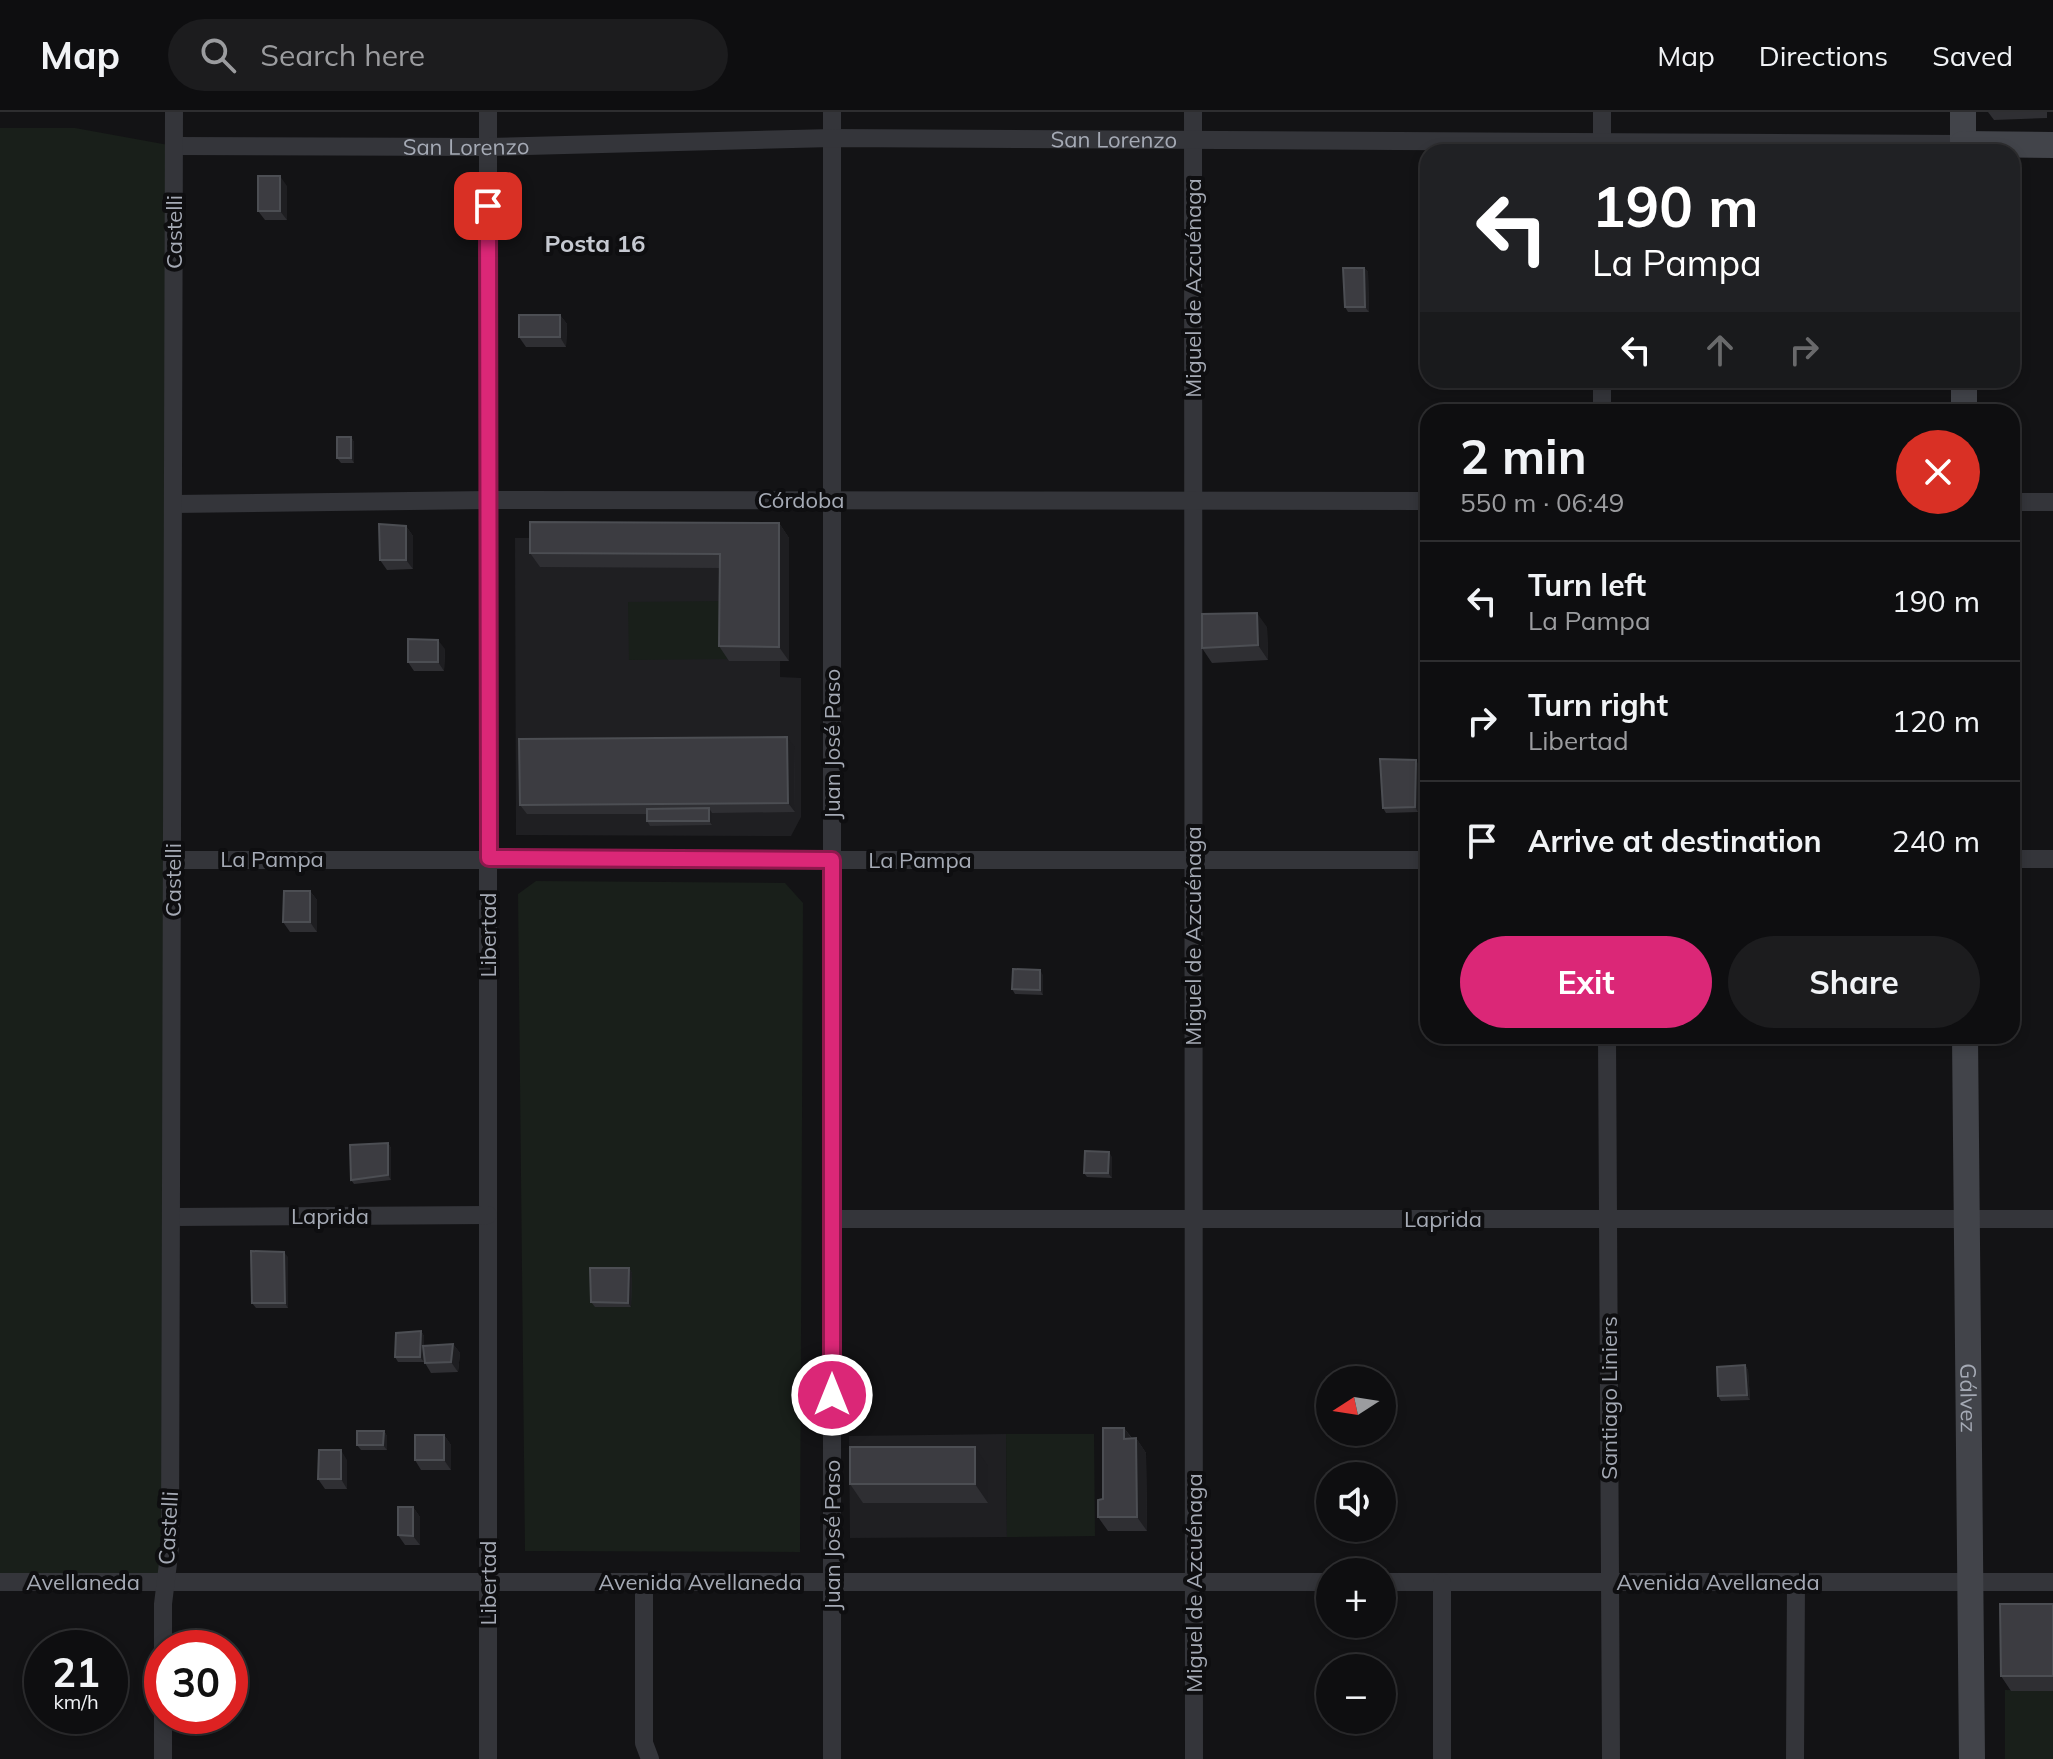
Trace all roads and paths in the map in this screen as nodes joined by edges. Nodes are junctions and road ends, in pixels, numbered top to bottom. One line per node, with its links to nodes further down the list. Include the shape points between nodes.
1 (174, 112): 13 (street, Castelli)
2 (488, 112): 15 (street, Libertad)
3 (832, 112): 7 (street, Juan José Paso)
4 (1193, 112): 8 (street, Miguel de Azcuénaga)
5 (1602, 112): 10 (street)
6 (1963, 112): 11 (main road)
7 (832, 138): 8 (street, San Lorenzo); 15 (street, San Lorenzo); 17 (street, Juan José Paso)
8 (1193, 140): 9 (street, San Lorenzo); 18 (street, Miguel de Azcuénaga)
9 (1427, 144)
10 (1602, 144)
11 (1963, 144)
12 (2053, 145): 14 (main road, San Lorenzo)
13 (174, 146): 15 (street, San Lorenzo); 22 (street, Castelli)
14 (2020, 146)
15 (488, 147): 16 (street, Libertad)
16 (488, 500): 17 (street, Córdoba); 22 (street, Córdoba); 23 (street, Libertad)
17 (832, 500): 18 (street, Córdoba); 27 (street, Juan José Paso)
18 (1193, 500): 19 (street, Córdoba); 28 (street, Miguel de Azcuénaga)
19 (1420, 501)
20 (2020, 502): 21 (street)
21 (2053, 502)
22 (173, 504): 26 (street, Castelli)
23 (489, 858): 26 (street, La Pampa); 27 (street, La Pampa); 32 (street, Libertad)
24 (2020, 859): 25 (street)
25 (2053, 859)
26 (173, 860): 33 (street, Castelli)
27 (832, 860): 28 (street, La Pampa); 35 (street, Juan José Paso)
28 (1193, 860): 29 (street, La Pampa); 34 (street, Miguel de Azcuénaga)
29 (1420, 860)
30 (1607, 1044): 36 (street, Santiago Liniers)
31 (1965, 1044): 37 (main road, Gálvez)
32 (488, 1215): 33 (street, Laprida); 42 (street, Libertad)
33 (172, 1217): 41 (street, Castelli, via 170,1547)
34 (1194, 1218): 35 (street, Laprida); 36 (street, Laprida); 44 (street, Miguel de Azcuénaga)
35 (832, 1219): 39 (street, Juan José Paso)
36 (1608, 1219): 37 (street, Laprida); 48 (street, Santiago Liniers)
37 (1966, 1219): 38 (street, Laprida); 50 (main road, Gálvez)
38 (2053, 1219)
39 (832, 1581): 43 (street, Avenida Avellaneda); 44 (street, Avenida Avellaneda); 57 (street, Juan José Paso)
40 (0, 1582): 41 (street, Avellaneda)
41 (165, 1582): 42 (street, Avenida Avellaneda); 52 (street, Castelli)
42 (488, 1582): 43 (street, Avenida Avellaneda); 55 (street, Libertad)
43 (644, 1582): 56 (street, via 644,1743)
44 (1194, 1582): 45 (street, Avenida Avellaneda); 58 (street, Miguel de Azcuénaga)
45 (1316, 1582)
46 (1396, 1582): 47 (street, Avenida Avellaneda)
47 (1442, 1582): 48 (street, Avenida Avellaneda); 59 (street)
48 (1610, 1582): 49 (street, Avenida Avellaneda); 60 (street, Santiago Liniers)
49 (1796, 1582): 50 (street, Avenida Avellaneda); 61 (street)
50 (1972, 1582): 51 (street, Avenida Avellaneda); 62 (main road, Gálvez)
51 (2053, 1582)
52 (164, 1630)
53 (163, 1734): 54 (street)
54 (163, 1759)
55 (488, 1759)
56 (650, 1759)
57 (832, 1759)
58 (1194, 1759)
59 (1442, 1759)
60 (1611, 1759)
61 (1795, 1759)
62 (1972, 1759)

